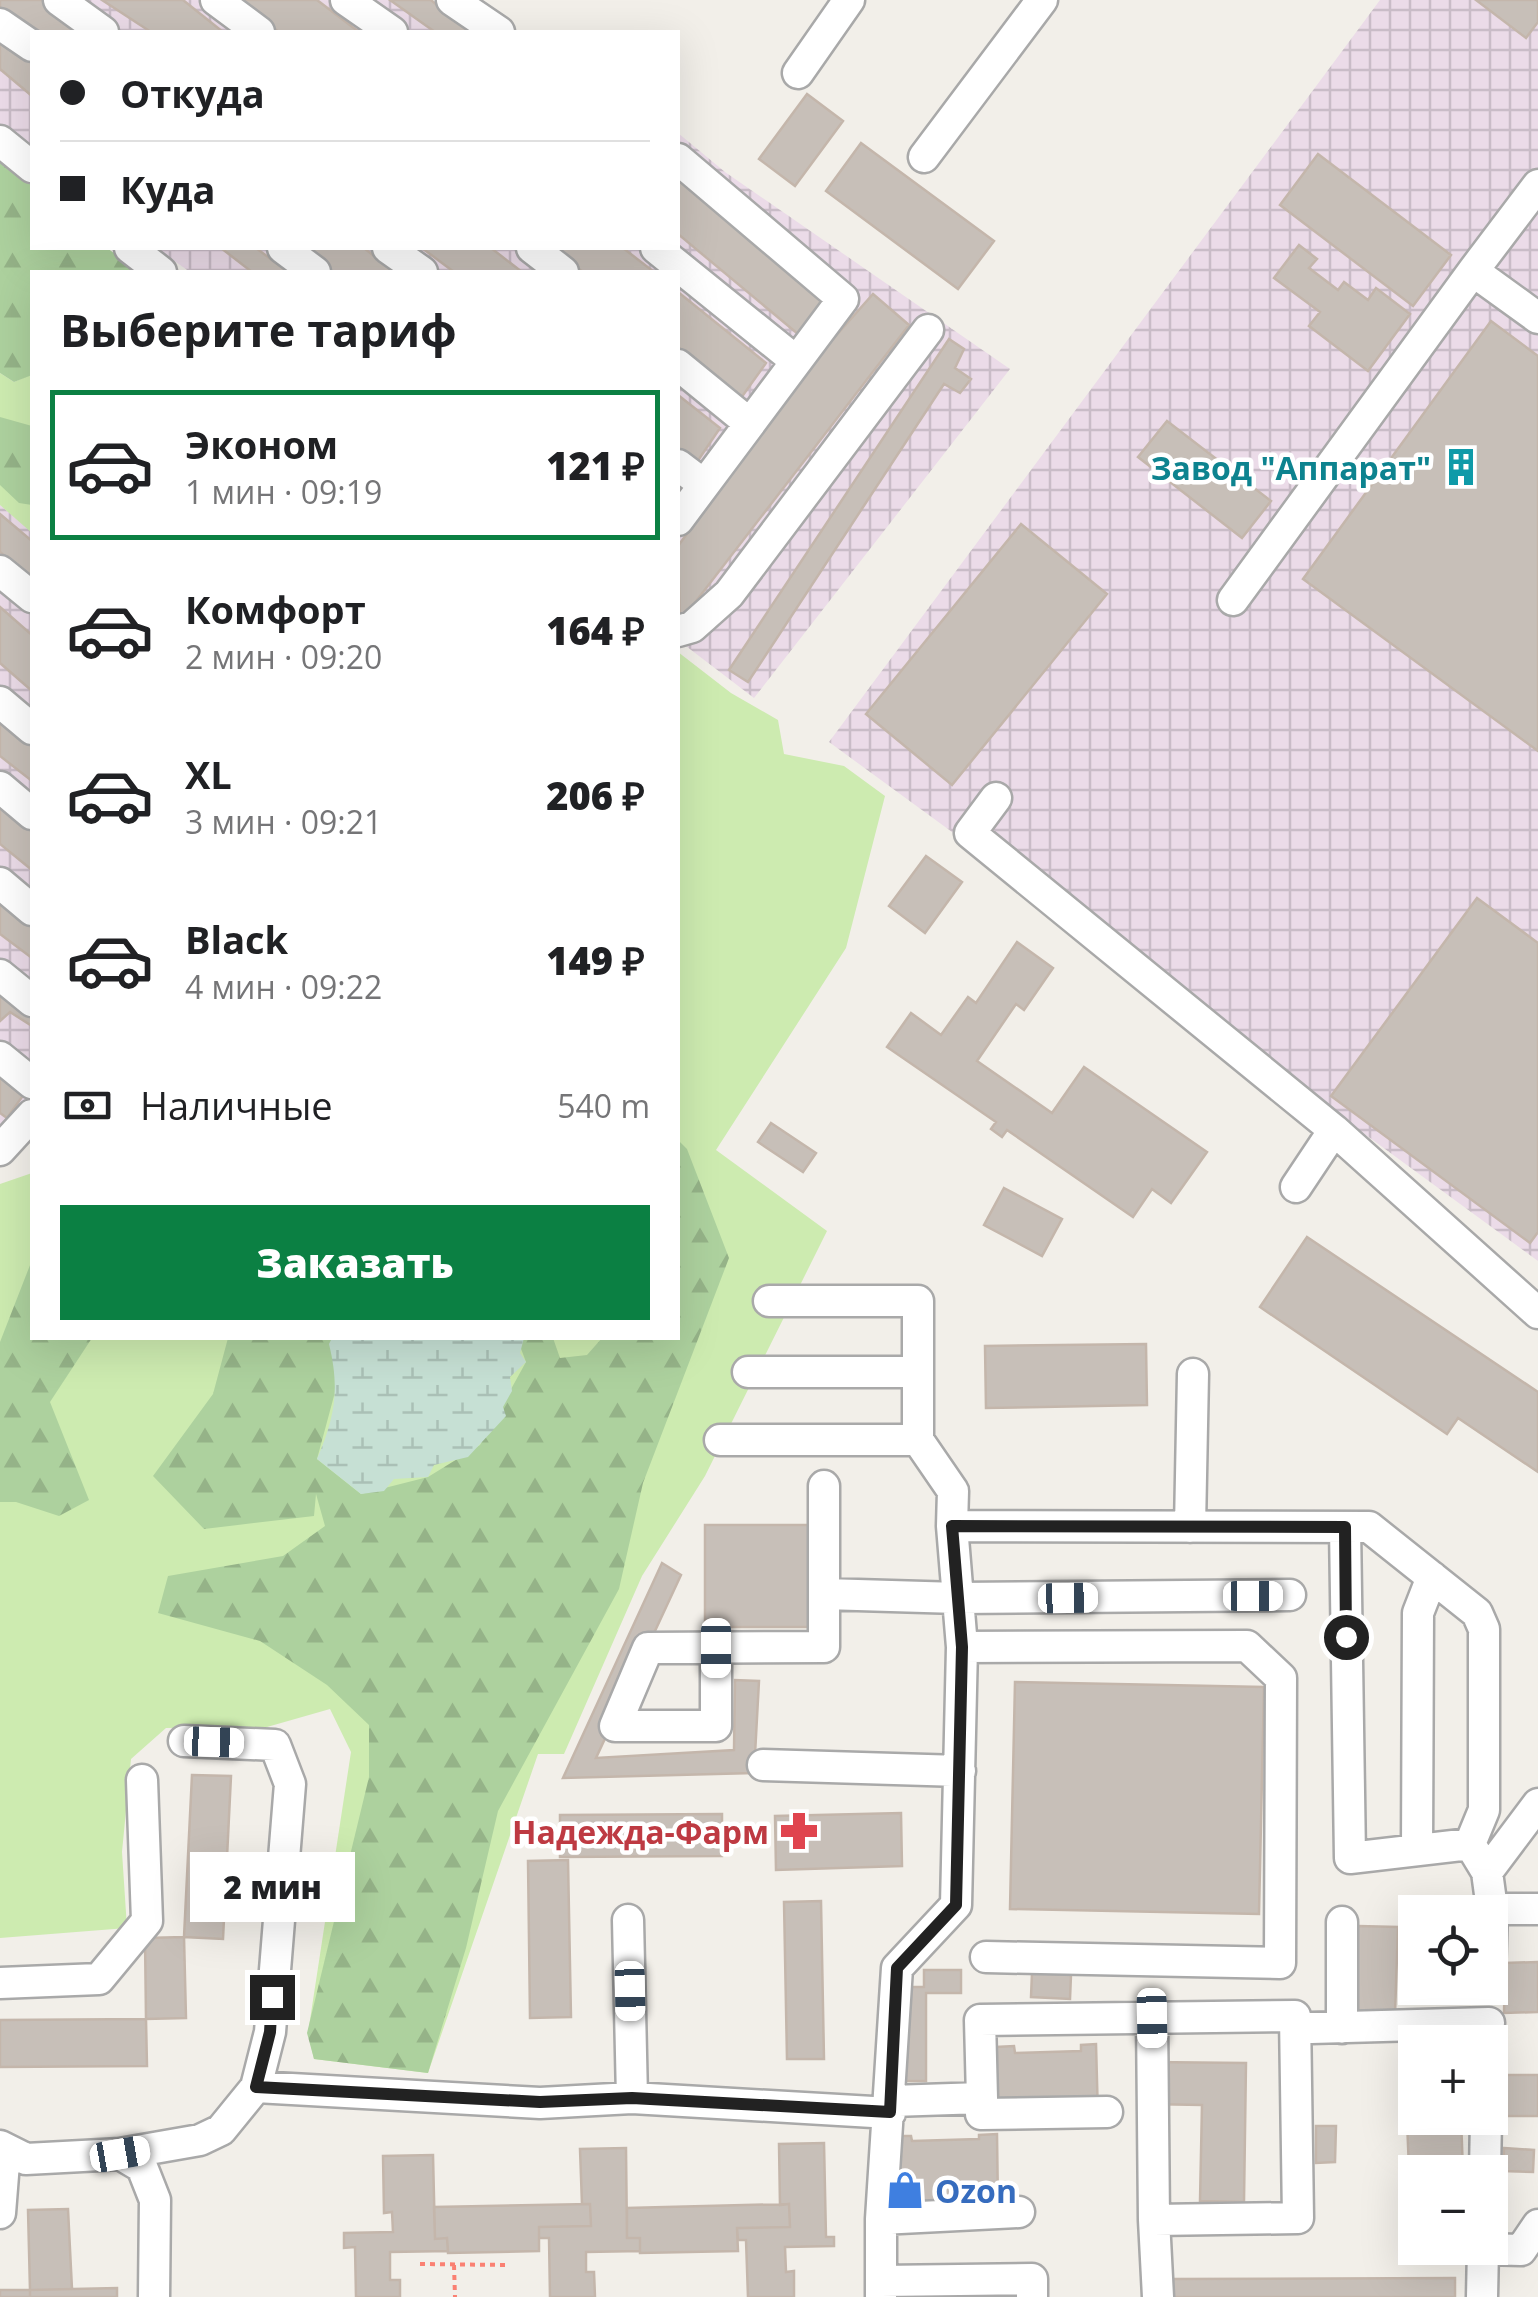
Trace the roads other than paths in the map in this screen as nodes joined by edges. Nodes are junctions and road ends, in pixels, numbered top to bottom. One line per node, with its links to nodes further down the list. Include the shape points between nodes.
1 (59, 0): 8 (lane)
2 (216, 0): 9 (lane)
3 (346, 0): 10 (lane)
4 (452, 0): 11 (lane)
5 (849, 0): 13 (lane)
6 (1042, 0): 15 (lane)
7 (0, 24): 12 (lane)
8 (99, 30)
9 (256, 30)
10 (389, 30)
11 (496, 30)
12 (30, 45)
13 (798, 73)
14 (0, 141): 17 (lane)
15 (924, 157)
16 (680, 161): 31 (lane, via 843,298)
17 (30, 165)
18 (1538, 185): 28 (lane)
19 (133, 250): 24 (lane)
20 (286, 250): 25 (lane)
21 (391, 250): 26 (lane)
22 (535, 250): 27 (lane)
23 (658, 250): 31 (lane)
24 (158, 270)
25 (311, 270)
26 (419, 270)
27 (560, 270)
28 (1474, 271): 29 (lane); 39 (lane)
29 (1538, 318)
30 (928, 330): 40 (lane, via 728,594)
31 (796, 362): 33 (lane)
32 (680, 367): 33 (lane)
33 (749, 423): 35 (lane)
34 (680, 467): 35 (lane)
35 (703, 484): 36 (lane)
36 (680, 517)
37 (0, 571): 38 (lane)
38 (30, 595)
39 (1233, 600)
40 (680, 631)
41 (0, 702): 42 (lane)
42 (30, 727)
43 (0, 787): 45 (lane)
44 (996, 798): 53 (lane, via 970,833)
45 (30, 812)
46 (0, 883): 47 (lane)
47 (30, 908)
48 (0, 974): 49 (lane)
49 (30, 999)
50 (0, 1057): 51 (lane)
51 (30, 1081)
52 (30, 1118): 54 (lane)
53 (1334, 1130): 55 (lane); 57 (lane)
54 (1, 1148)
55 (1296, 1187)
56 (769, 1301): 59 (lane, via 918,1301)
57 (1538, 1313)
58 (748, 1372): 59 (lane)
59 (918, 1372): 62 (lane)
60 (1193, 1374): 65 (lane)
61 (720, 1440): 62 (lane)
62 (918, 1440): 64 (lane, via 954,1491)
63 (824, 1486): 68 (lane)
64 (952, 1526): 65 (lane); 70 (lane)
65 (1190, 1526): 66 (lane)
66 (1345, 1527): 67 (lane, via 1369,1527); 79 (lane, via 1350,1858)
67 (1432, 1576): 78 (lane, via 1478,1613 1484,1629 1484,1810); 79 (lane, via 1418,1613)
68 (824, 1594): 70 (lane); 72 (lane, via 824,1646)
69 (1290, 1596): 70 (lane)
70 (958, 1598): 71 (lane)
71 (962, 1647): 75 (lane); 86 (lane, via 1247,1646 1281,1678 1280,1963)
72 (716, 1648)
73 (184, 1741): 90 (lane, via 275,1745 290,1784 270,2032)
74 (763, 1765): 75 (lane)
75 (960, 1772): 93 (lane, via 956,1905 897,1968)
76 (142, 1780): 87 (lane, via 148,1921 99,1979)
77 (1538, 1804): 80 (lane)
78 (1470, 1844): 79 (lane); 80 (lane)
79 (1418, 1850)
80 (1488, 1872): 81 (lane)
81 (1490, 1895)
82 (1538, 1909): 83 (lane)
83 (1508, 1910)
84 (628, 1920): 91 (lane)
85 (1342, 1922): 89 (lane, via 1326,2028)
86 (986, 1958)
87 (0, 1983)
88 (1152, 2018): 92 (lane, via 980,2020); 100 (lane); 100 (lane, via 1296,2016 1298,2200 1298,2218)
89 (1398, 2030)
90 (256, 2087): 91 (lane, via 540,2102); 96 (lane, via 222,2130)
91 (632, 2098): 93 (lane)
92 (982, 2098): 93 (lane); 94 (lane, via 981,2114)
93 (891, 2107): 99 (lane)
94 (1107, 2112)
95 (2, 2148): 96 (lane, via 26,2159); 98 (lane)
96 (120, 2154): 106 (lane, via 142,2167 154,2200)
97 (1019, 2212): 99 (lane)
98 (0, 2214)
99 (881, 2219): 104 (lane)
100 (1154, 2220): 108 (lane)
101 (1538, 2224): 102 (lane, via 1521,2250)
102 (1508, 2249)
103 (1483, 2265): 109 (lane)
104 (881, 2289): 105 (lane)
105 (948, 2289): 107 (lane, via 1032,2279)
106 (154, 2297)
107 (1032, 2297)
108 (1158, 2297)
109 (1482, 2297)

